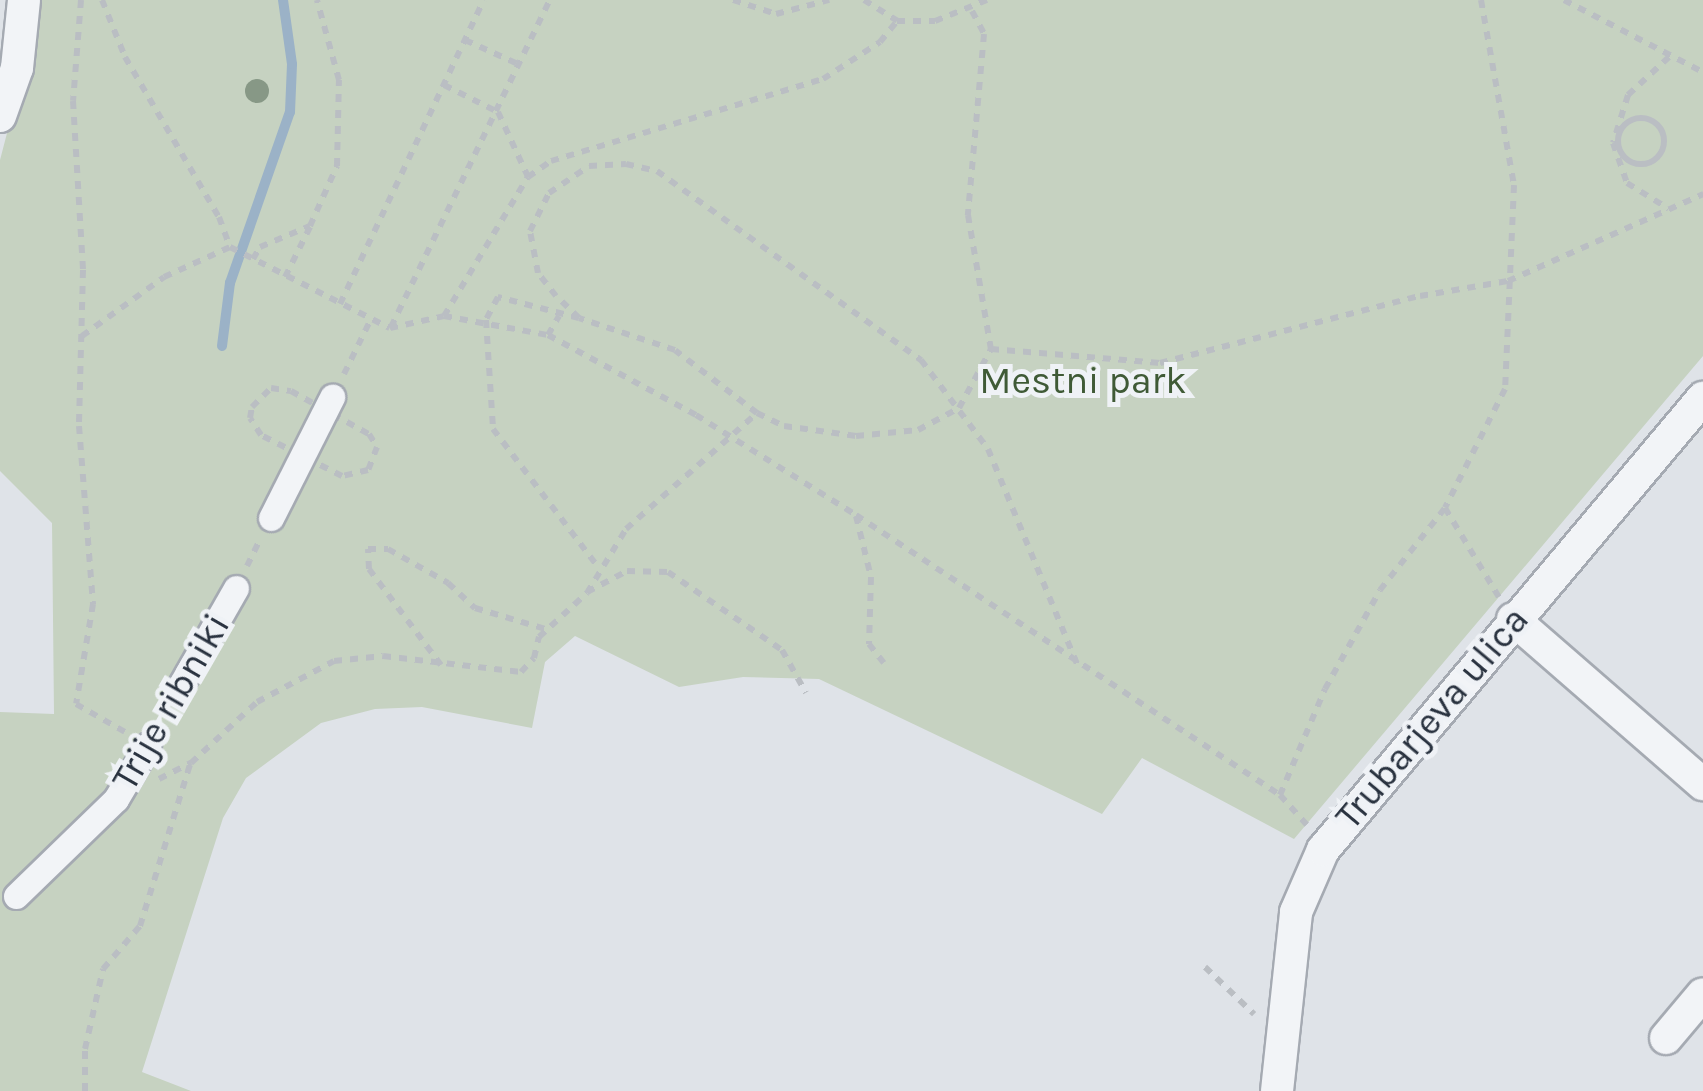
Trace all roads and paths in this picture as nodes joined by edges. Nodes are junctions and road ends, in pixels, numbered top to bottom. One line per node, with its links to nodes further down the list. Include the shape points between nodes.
1 (24, 0): 21 (street, via 18,68)
2 (81, 0): 39 (path, via 73,101)
3 (102, 0): 27 (path, via 126,58)
4 (317, 0): 26 (path, via 339,80 342,131 337,166)
5 (484, 0): 15 (path)
6 (550, 0): 17 (path)
7 (733, 0): 8 (path, via 776,14)
8 (829, 0)
9 (864, 0): 14 (path)
10 (987, 0): 13 (path)
11 (1480, 0): 30 (path, via 1514,185)
12 (1564, 0): 16 (path)
13 (972, 11): 14 (path, via 935,21); 40 (path, via 984,34 968,215)
14 (896, 21): 23 (path, via 880,42 823,78 550,161)
15 (465, 40): 17 (path); 19 (path)
16 (1669, 57): 18 (path); 22 (path, via 1628,95)
17 (520, 66): 20 (path)
18 (1703, 72)
19 (444, 85): 20 (path); 31 (path)
20 (498, 112): 23 (path); 37 (path)
21 (0, 116)
22 (1613, 147): 22 (path, via 1634,120 1662,124 1661,151 1653,162 1632,162); 25 (path, via 1627,182)
23 (528, 176): 32 (path)
24 (1703, 194): 25 (path)
25 (1670, 209): 30 (path)
26 (310, 226): 28 (path, via 260,247); 29 (path)
27 (230, 247): 28 (path); 39 (path, via 164,276)
28 (253, 258): 29 (path)
29 (286, 277): 31 (path)
30 (1508, 281): 40 (path, via 1420,296 1160,364); 47 (path, via 1504,389)
31 (340, 304): 35 (path)
32 (444, 316): 36 (path); 37 (path)
33 (559, 316): 34 (path); 36 (path, via 498,297); 38 (path)
34 (579, 318): 44 (path, via 538,273 530,231 536,210 566,178 589,166 656,171 921,360); 45 (path, via 675,350)
35 (372, 319): 37 (path); 41 (path)
36 (486, 320): 38 (path); 50 (path, via 494,429)
37 (390, 328)
38 (548, 335): 46 (path)
39 (81, 336): 60 (path, via 80,426 93,604 76,704)
40 (991, 349): 44 (path)
41 (355, 352)
42 (332, 397): 49 (street)
43 (1703, 398): 53 (street, Trubarjeva ulica)
44 (959, 408): 45 (path, via 918,430 856,436 784,426); 57 (path, via 988,449)
45 (757, 413): 46 (path)
46 (730, 435): 48 (path); 50 (path, via 645,510)
47 (1446, 508): 53 (path); 63 (path, via 1380,590 1326,689)
48 (856, 515): 55 (path, via 871,577 869,644); 57 (path)
49 (270, 518): 51 (path)
50 (599, 568): 52 (path)
51 (236, 588): 58 (street, Trije ribniki)
52 (587, 592): 54 (path); 59 (path, via 627,571 668,572 782,650)
53 (1513, 619): 62 (street); 70 (street, Trubarjeva ulica, via 1322,850 1296,912)
54 (547, 629): 56 (path, via 521,672); 56 (path, via 475,608 448,583 388,549 368,549 369,569)
55 (884, 663)
56 (441, 665): 61 (path, via 384,656 334,661 257,702)
57 (1078, 667): 63 (path)
58 (179, 688)
59 (806, 693)
60 (148, 745): 64 (street, Trije ribniki)
61 (191, 763): 64 (path); 71 (path, via 140,926 103,969 85,1049)
62 (1703, 784)
63 (1280, 795): 65 (path)
64 (116, 800): 66 (street, Trije ribniki)
65 (1308, 826)
66 (16, 896)
67 (1204, 967): 70 (path)
68 (1703, 994): 69 (street)
69 (1666, 1038)
70 (1281, 1039): 72 (street, Trubarjeva ulica)
71 (85, 1091)
72 (1277, 1091)

